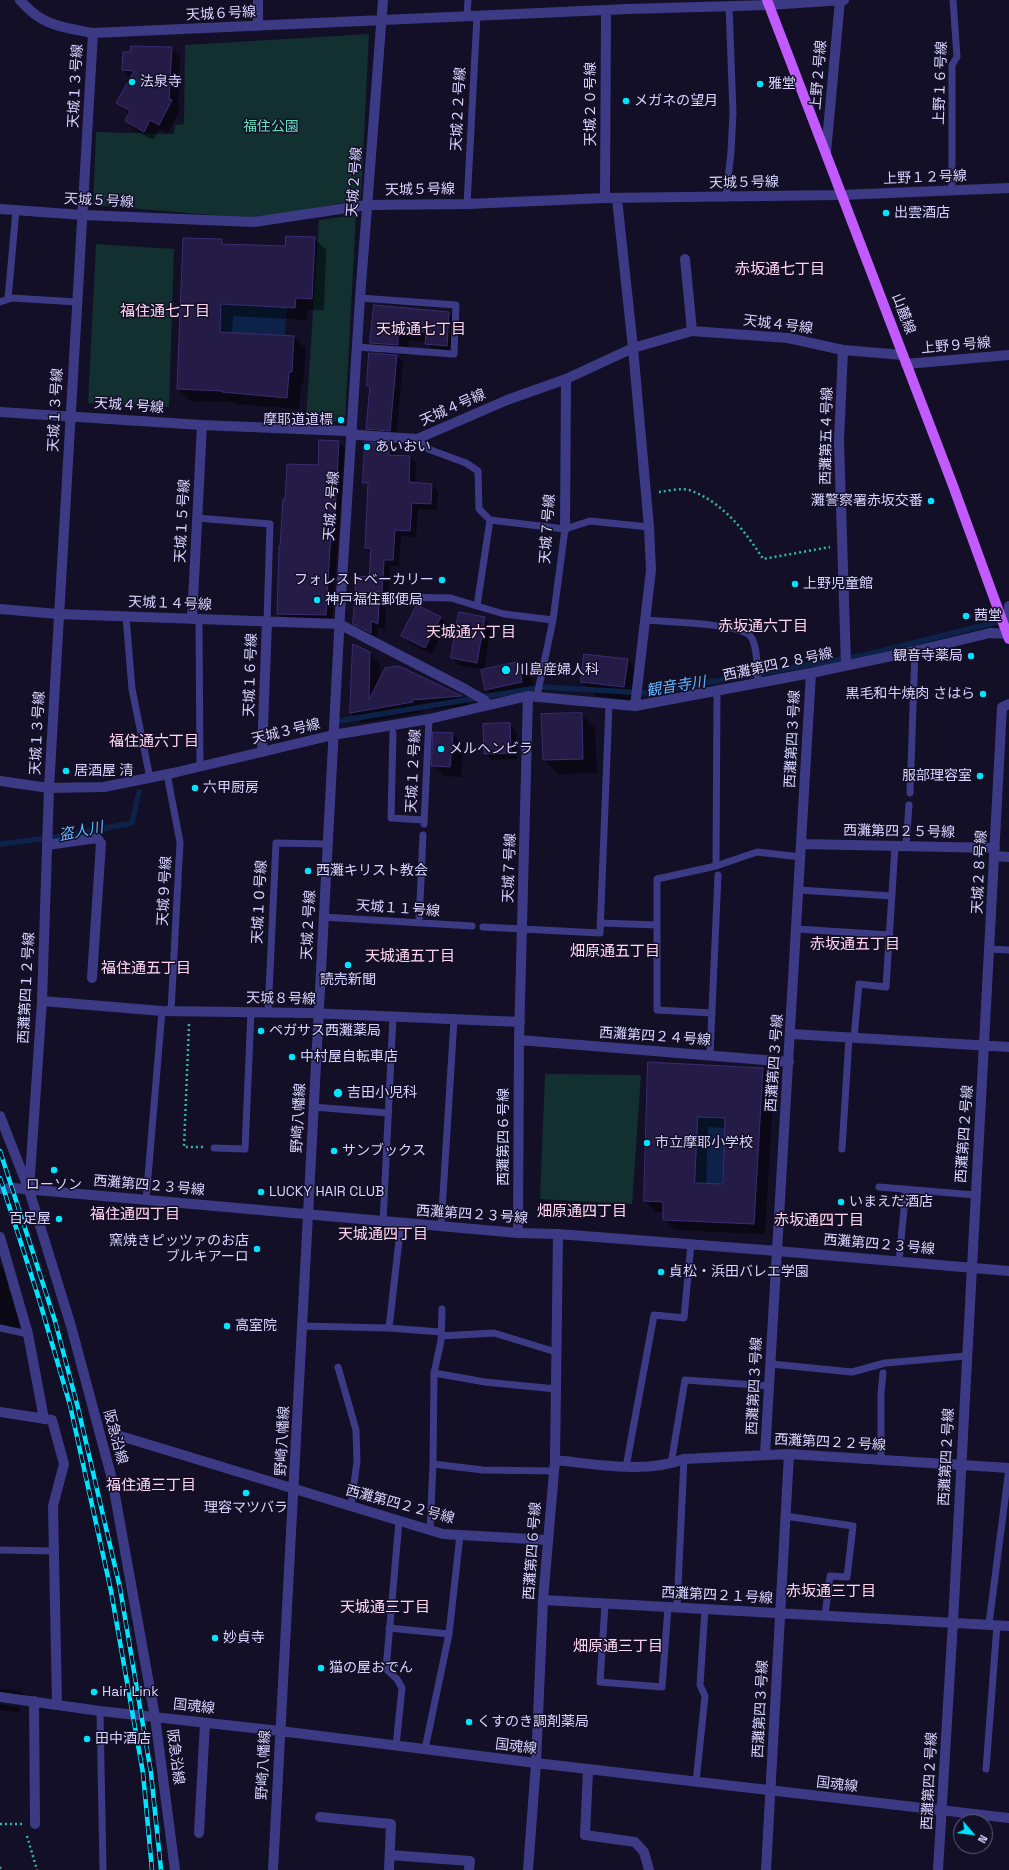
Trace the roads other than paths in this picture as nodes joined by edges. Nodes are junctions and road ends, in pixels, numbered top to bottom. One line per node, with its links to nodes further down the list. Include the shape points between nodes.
1 (20, 0): 15 (street, 天城６号線, via 32,14 58,27)
2 (258, 0): 14 (street)
3 (383, 0): 13 (street, 天城２号線)
4 (468, 0): 12 (lane, 天城２２号線)
5 (840, 0): 6 (street, 天城６号線); 8 (street, 天城６号線); 16 (street, 上野２号線)
6 (844, 0)
7 (953, 0): 18 (lane, 上野１６号線, via 957,57 952,65)
8 (768, 3): 10 (street, 天城６号線); 16 (main road, 山麓線)
9 (628, 5): 10 (street, 天城６号線); 11 (street, 天城６号線)
10 (729, 6): 20 (lane, via 733,113)
11 (606, 10): 12 (street, 天城６号線); 21 (street, 天城２０号線)
12 (472, 16): 13 (street, 天城６号線); 23 (lane, 天城２２号線)
13 (382, 20): 14 (street, 天城６号線); 24 (street, 天城２号線)
14 (258, 26): 15 (street, 天城６号線)
15 (93, 33): 27 (street, 天城１３号線)
16 (826, 152): 19 (main road, 山麓線)
17 (1009, 188): 18 (street, 上野１２号線)
18 (952, 191): 19 (street, 上野１２号線)
19 (842, 195): 20 (street, 天城５号線); 38 (main road, 山麓線)
20 (726, 197): 22 (street, 天城５号線)
21 (605, 198): 22 (street, 天城５号線); 23 (street, 天城５号線)
22 (617, 199): 35 (street)
23 (467, 204): 24 (street, 天城５号線)
24 (367, 205): 27 (street, 天城５号線, via 254,222); 29 (street, 天城２号線)
25 (0, 209): 26 (street, 天城５号線)
26 (16, 210): 27 (street, 天城５号線); 30 (lane)
27 (83, 214): 32 (street, 天城１３号線)
28 (685, 259): 33 (street)
29 (360, 298): 34 (street, 天城２号線); 34 (lane, via 456,305 454,354)
30 (8, 299): 31 (lane); 32 (lane)
31 (0, 302)
32 (76, 302): 41 (street, 天城１３号線)
33 (692, 331): 35 (street, 天城４号線); 36 (street, 天城４号線, via 788,338)
34 (357, 347): 43 (street, 天城２号線)
35 (633, 348): 39 (street, 天城４号線); 47 (street)
36 (843, 350): 38 (street, 天城４号線); 63 (street, 西灘第五４号線, via 839,441)
37 (1009, 355): 38 (street, 上野９号線)
38 (905, 360): 61 (main road, 山麓線)
39 (566, 379): 44 (street, 天城４号線, via 507,400); 48 (street, 天城７号線)
40 (0, 412): 41 (street, 天城４号線)
41 (70, 416): 42 (street, 天城４号線); 53 (street, 天城１３号線)
42 (202, 425): 43 (street, 天城４号線); 45 (street, 天城１５号線)
43 (351, 432): 44 (street, 天城４号線, via 358,435); 49 (street, 天城２号線)
44 (417, 439): 46 (lane, via 428,449 466,463 478,471 479,509)
45 (197, 518): 56 (street, 天城１５号線); 59 (lane, via 270,524)
46 (490, 520): 48 (lane); 50 (lane)
47 (649, 528): 48 (lane, via 590,521); 58 (street, via 651,570)
48 (565, 529): 57 (lane, 天城７号線)
49 (341, 596): 50 (lane, via 451,598); 60 (street, 天城２号線)
50 (477, 606): 57 (lane, via 504,614)
51 (1009, 606): 54 (street)
52 (0, 609): 53 (street, 天城１４号線)
53 (58, 614): 55 (street, 天城１４号線); 80 (street, 天城１３号線)
54 (1008, 616): 61 (street)
55 (126, 617): 56 (street, 天城１４号線); 78 (lane, via 132,689)
56 (195, 619): 59 (street, 天城１４号線); 76 (lane, 天城１５号線)
57 (553, 620): 67 (lane, 天城７号線, via 541,680)
58 (645, 620): 65 (lane, via 732,628 750,636 755,644); 69 (street)
59 (267, 622): 60 (street, 天城１４号線); 75 (street, 天城１６号線)
60 (339, 624): 68 (street); 74 (street, 天城２号線)
61 (1008, 634): 62 (street, 西灘第四２８号線, via 990,634)
62 (915, 651): 63 (street, 西灘第四２８号線); 81 (lane)
63 (846, 664): 64 (street, 西灘第四２８号線)
64 (811, 673): 65 (street, 西灘第四２８号線); 85 (street, 西灘第四３号線)
65 (758, 683): 66 (street, 西灘第四２８号線)
66 (717, 691): 69 (street, 西灘第四２８号線); 92 (lane)
67 (535, 694): 68 (street, 天城３号線); 70 (street, 西灘第四２８号線); 103 (street, 天城７号線)
68 (486, 702): 72 (street, 天城３号線)
69 (635, 703): 70 (street, 西灘第四２８号線)
70 (609, 704): 98 (lane)
71 (1009, 704): 89 (street, 天城２８号線, via 1002,707)
72 (429, 719): 73 (lane, 天城１２号線, via 424,822 391,818); 74 (street, 天城３号線)
73 (393, 733)
74 (333, 735): 75 (street, 天城３号線); 84 (street, 天城２号線)
75 (262, 752): 76 (street, 天城３号線)
76 (200, 767): 77 (street, 天城３号線)
77 (167, 774): 78 (street, 天城３号線); 109 (lane, 天城９号線, via 180,842)
78 (150, 778): 80 (street, 天城３号線, via 104,787)
79 (0, 781): 80 (street, 天城３号線)
80 (49, 788): 86 (street, 西灘第四１２号線)
81 (910, 793)
82 (909, 805): 88 (lane)
83 (423, 835): 97 (lane)
84 (327, 844): 96 (street, 天城２号線); 111 (lane, 天城１０号線, via 276,843)
85 (802, 844): 87 (street, 西灘第四２５号線); 90 (street, 西灘第四３号線)
86 (47, 845): 107 (street, via 97,838 102,843); 108 (street, 西灘第四１２号線)
87 (895, 846): 88 (street, 西灘第四２５号線); 95 (lane)
88 (906, 846): 89 (street, 西灘第四２５号線)
89 (995, 852): 91 (street, 西灘第四２５号線); 105 (street, 天城２８号線)
90 (801, 857): 92 (lane, via 757,852); 94 (street, 西灘第四３号線)
91 (1009, 857)
92 (716, 866): 99 (lane, via 657,879)
93 (718, 875): 112 (lane)
94 (799, 890): 95 (lane); 102 (street, 西灘第四３号線)
95 (892, 896): 104 (lane)
96 (323, 917): 97 (lane, 天城１１号線); 113 (street, 天城２号線)
97 (419, 923): 100 (lane, 天城１１号線)
98 (600, 923): 99 (lane); 103 (lane, via 600,933)
99 (657, 925): 112 (lane, via 657,1010)
100 (472, 926)
101 (483, 927): 103 (lane)
102 (797, 929): 104 (lane); 117 (street, 西灘第四３号線)
103 (522, 930): 116 (street, 天城７号線)
104 (890, 935): 118 (lane, via 886,987 858,984)
105 (990, 949): 106 (lane); 120 (street, 天城２８号線)
106 (1009, 950)
107 (92, 978)
108 (42, 1001): 109 (street, 天城８号線); 132 (street, 西灘第四１２号線)
109 (167, 1011): 110 (street, 天城８号線); 134 (lane, 天城９号線)
110 (251, 1012): 111 (street, 天城８号線); 127 (lane, via 245,1149)
111 (268, 1013): 113 (street, 天城８号線)
112 (712, 1013): 122 (lane)
113 (318, 1014): 114 (street, 天城８号線); 124 (street, 野崎八幡線)
114 (393, 1017): 115 (street, 天城８号線); 125 (lane)
115 (454, 1020): 116 (street, 天城８号線); 138 (lane)
116 (520, 1022): 119 (street, 天城７号線)
117 (791, 1034): 118 (street); 123 (street, 西灘第四３号線)
118 (852, 1038): 120 (street); 128 (lane)
119 (519, 1040): 122 (street, 西灘第四２４号線); 139 (street, 西灘第四６号線)
120 (984, 1046): 121 (street); 133 (street, 西灘第四２号線)
121 (1009, 1047)
122 (710, 1055): 123 (street, 西灘第四２４号線)
123 (789, 1062): 143 (street, 西灘第四３号線)
124 (313, 1108): 125 (lane); 135 (street, 野崎八幡線)
125 (388, 1113): 136 (lane)
126 (0, 1116): 132 (street, 阪急沿線)
127 (214, 1148)
128 (842, 1149)
129 (879, 1187): 131 (lane)
130 (0, 1189): 132 (street, 西灘第四２３号線)
131 (906, 1189): 133 (lane); 144 (lane)
132 (29, 1190): 134 (street, 西灘第四２３号線); 199 (street, 阪急沿線, via 71,1326 112,1479)
133 (975, 1195): 145 (street, 西灘第四２号線)
134 (146, 1200): 135 (street, 西灘第四２３号線)
135 (307, 1214): 136 (street, 西灘第四２３号線); 148 (street, 野崎八幡線)
136 (384, 1222): 137 (street, 西灘第四２３号線)
137 (400, 1223): 138 (street, 西灘第四２３号線); 150 (lane)
138 (441, 1227): 139 (street, 西灘第四２３号線)
139 (518, 1233): 140 (street, 西灘第四２３号線)
140 (558, 1234): 142 (street, 西灘第四２３号線); 153 (street, 西灘第四６号線)
141 (0, 1237): 151 (street)
142 (691, 1244): 143 (street, 西灘第四２３号線); 172 (lane, via 684,1318 654,1315)
143 (777, 1251): 144 (street, 西灘第四２３号線); 155 (street, 西灘第四３号線)
144 (899, 1261): 145 (street, 西灘第四２３号線)
145 (971, 1267): 146 (street, 西灘第四２３号線); 154 (street, 西灘第四２号線)
146 (1009, 1271)
147 (442, 1309): 152 (lane)
148 (302, 1326): 150 (lane); 175 (street, 野崎八幡線)
149 (0, 1328): 151 (lane)
150 (389, 1328): 152 (lane)
151 (28, 1334): 162 (street)
152 (441, 1334): 153 (lane, via 494,1333); 157 (lane)
153 (556, 1352): 160 (street, 西灘第四６号線)
154 (966, 1356): 155 (lane, via 884,1363 852,1372); 171 (street, 西灘第四２号線)
155 (770, 1364): 159 (street, 西灘第四３号線)
156 (338, 1367): 176 (lane, via 356,1430 357,1461)
157 (434, 1373): 160 (lane, via 485,1382); 169 (lane)
158 (883, 1373): 168 (lane)
159 (769, 1386): 164 (street, 西灘第四３号線); 170 (lane, via 685,1380)
160 (556, 1389): 167 (street, 西灘第四６号線)
161 (0, 1412): 162 (street)
162 (44, 1419): 183 (street, via 52,1420 64,1464 53,1506)
163 (117, 1435): 175 (street, 西灘第四２２号線)
164 (765, 1454): 165 (street, 西灘第四２２号線); 166 (street, 西灘第四２２号線)
165 (789, 1454): 168 (street, 西灘第四２２号線); 177 (street, 西灘第四３号線)
166 (684, 1459): 170 (street, 西灘第四２２号線); 186 (lane)
167 (555, 1460): 172 (street, 西灘第四２２号線); 174 (street, 西灘第四６号線)
168 (881, 1460): 171 (street, 西灘第四２２号線)
169 (433, 1464): 174 (lane, via 483,1470); 179 (lane)
170 (672, 1464): 172 (street, 西灘第四２２号線)
171 (961, 1465): 173 (street, 西灘第四２２号線); 190 (street, 西灘第四２号線)
172 (626, 1467)
173 (1009, 1468): 191 (lane)
174 (554, 1471): 181 (street, 西灘第四６号線)
175 (294, 1489): 176 (street, 西灘第四２２号線); 201 (street, 野崎八幡線)
176 (352, 1507): 178 (street, 西灘第四２２号線)
177 (785, 1516): 188 (street, 西灘第四３号線); 189 (lane, via 853,1526 847,1577 830,1576)
178 (400, 1521): 179 (street, 西灘第四２２号線); 193 (lane)
179 (430, 1530): 180 (street, 西灘第四２２号線)
180 (460, 1535): 181 (street, 西灘第四２２号線); 194 (lane)
181 (548, 1540): 184 (street, 西灘第四６号線)
182 (0, 1550): 183 (lane)
183 (53, 1551): 197 (street)
184 (543, 1600): 185 (street, 西灘第四２１号線); 204 (street, 西灘第四６号線)
185 (605, 1604): 186 (street, 西灘第四２１号線); 186 (lane, via 600,1682 662,1687)
186 (673, 1607): 187 (street, 西灘第四２１号線)
187 (705, 1609): 188 (street, 西灘第四２１号線); 207 (lane, via 700,1685 705,1696)
188 (780, 1613): 189 (street, 西灘第四２１号線); 208 (street, 西灘第四３号線)
189 (825, 1615): 190 (street, 西灘第四２１号線)
190 (953, 1622): 191 (street, 西灘第四２１号線); 209 (street, 西灘第四２号線)
191 (993, 1625): 192 (street, 西灘第四２１号線); 205 (lane)
192 (1009, 1626)
193 (389, 1628): 194 (lane); 202 (lane, via 386,1669 402,1688)
194 (449, 1634): 203 (lane)
195 (0, 1697): 196 (street, 国魂線)
196 (34, 1701): 197 (street, 国魂線); 212 (street)
197 (57, 1704): 198 (street, 国魂線)
198 (100, 1711): 199 (street, 国魂線); 215 (lane)
199 (155, 1717): 200 (street, 国魂線); 216 (street, 阪急沿線)
200 (205, 1723): 201 (street, 国魂線); 213 (street)
201 (280, 1731): 202 (street, 国魂線); 217 (street, 野崎八幡線)
202 (396, 1746): 203 (street, 国魂線)
203 (425, 1749): 204 (street, 国魂線)
204 (536, 1763): 206 (street, 国魂線); 220 (street, 西灘第四６号線)
205 (986, 1769)
206 (588, 1770): 207 (street, 国魂線); 221 (street, via 585,1835 635,1842 644,1852)
207 (696, 1782): 208 (street, 国魂線)
208 (770, 1791): 209 (street, 国魂線); 222 (street, 西灘第四３号線)
209 (942, 1811): 211 (street, 国魂線); 223 (street, 西灘第四２号線)
210 (320, 1817): 214 (street, via 391,1824)
211 (1009, 1818)
212 (35, 1824)
213 (199, 1833)
214 (390, 1855): 218 (street); 219 (street, via 470,1861)
215 (103, 1870)
216 (175, 1870)
217 (273, 1870)
218 (389, 1870)
219 (469, 1870)
220 (528, 1870)
221 (650, 1870)
222 (766, 1870)
223 (938, 1870)

